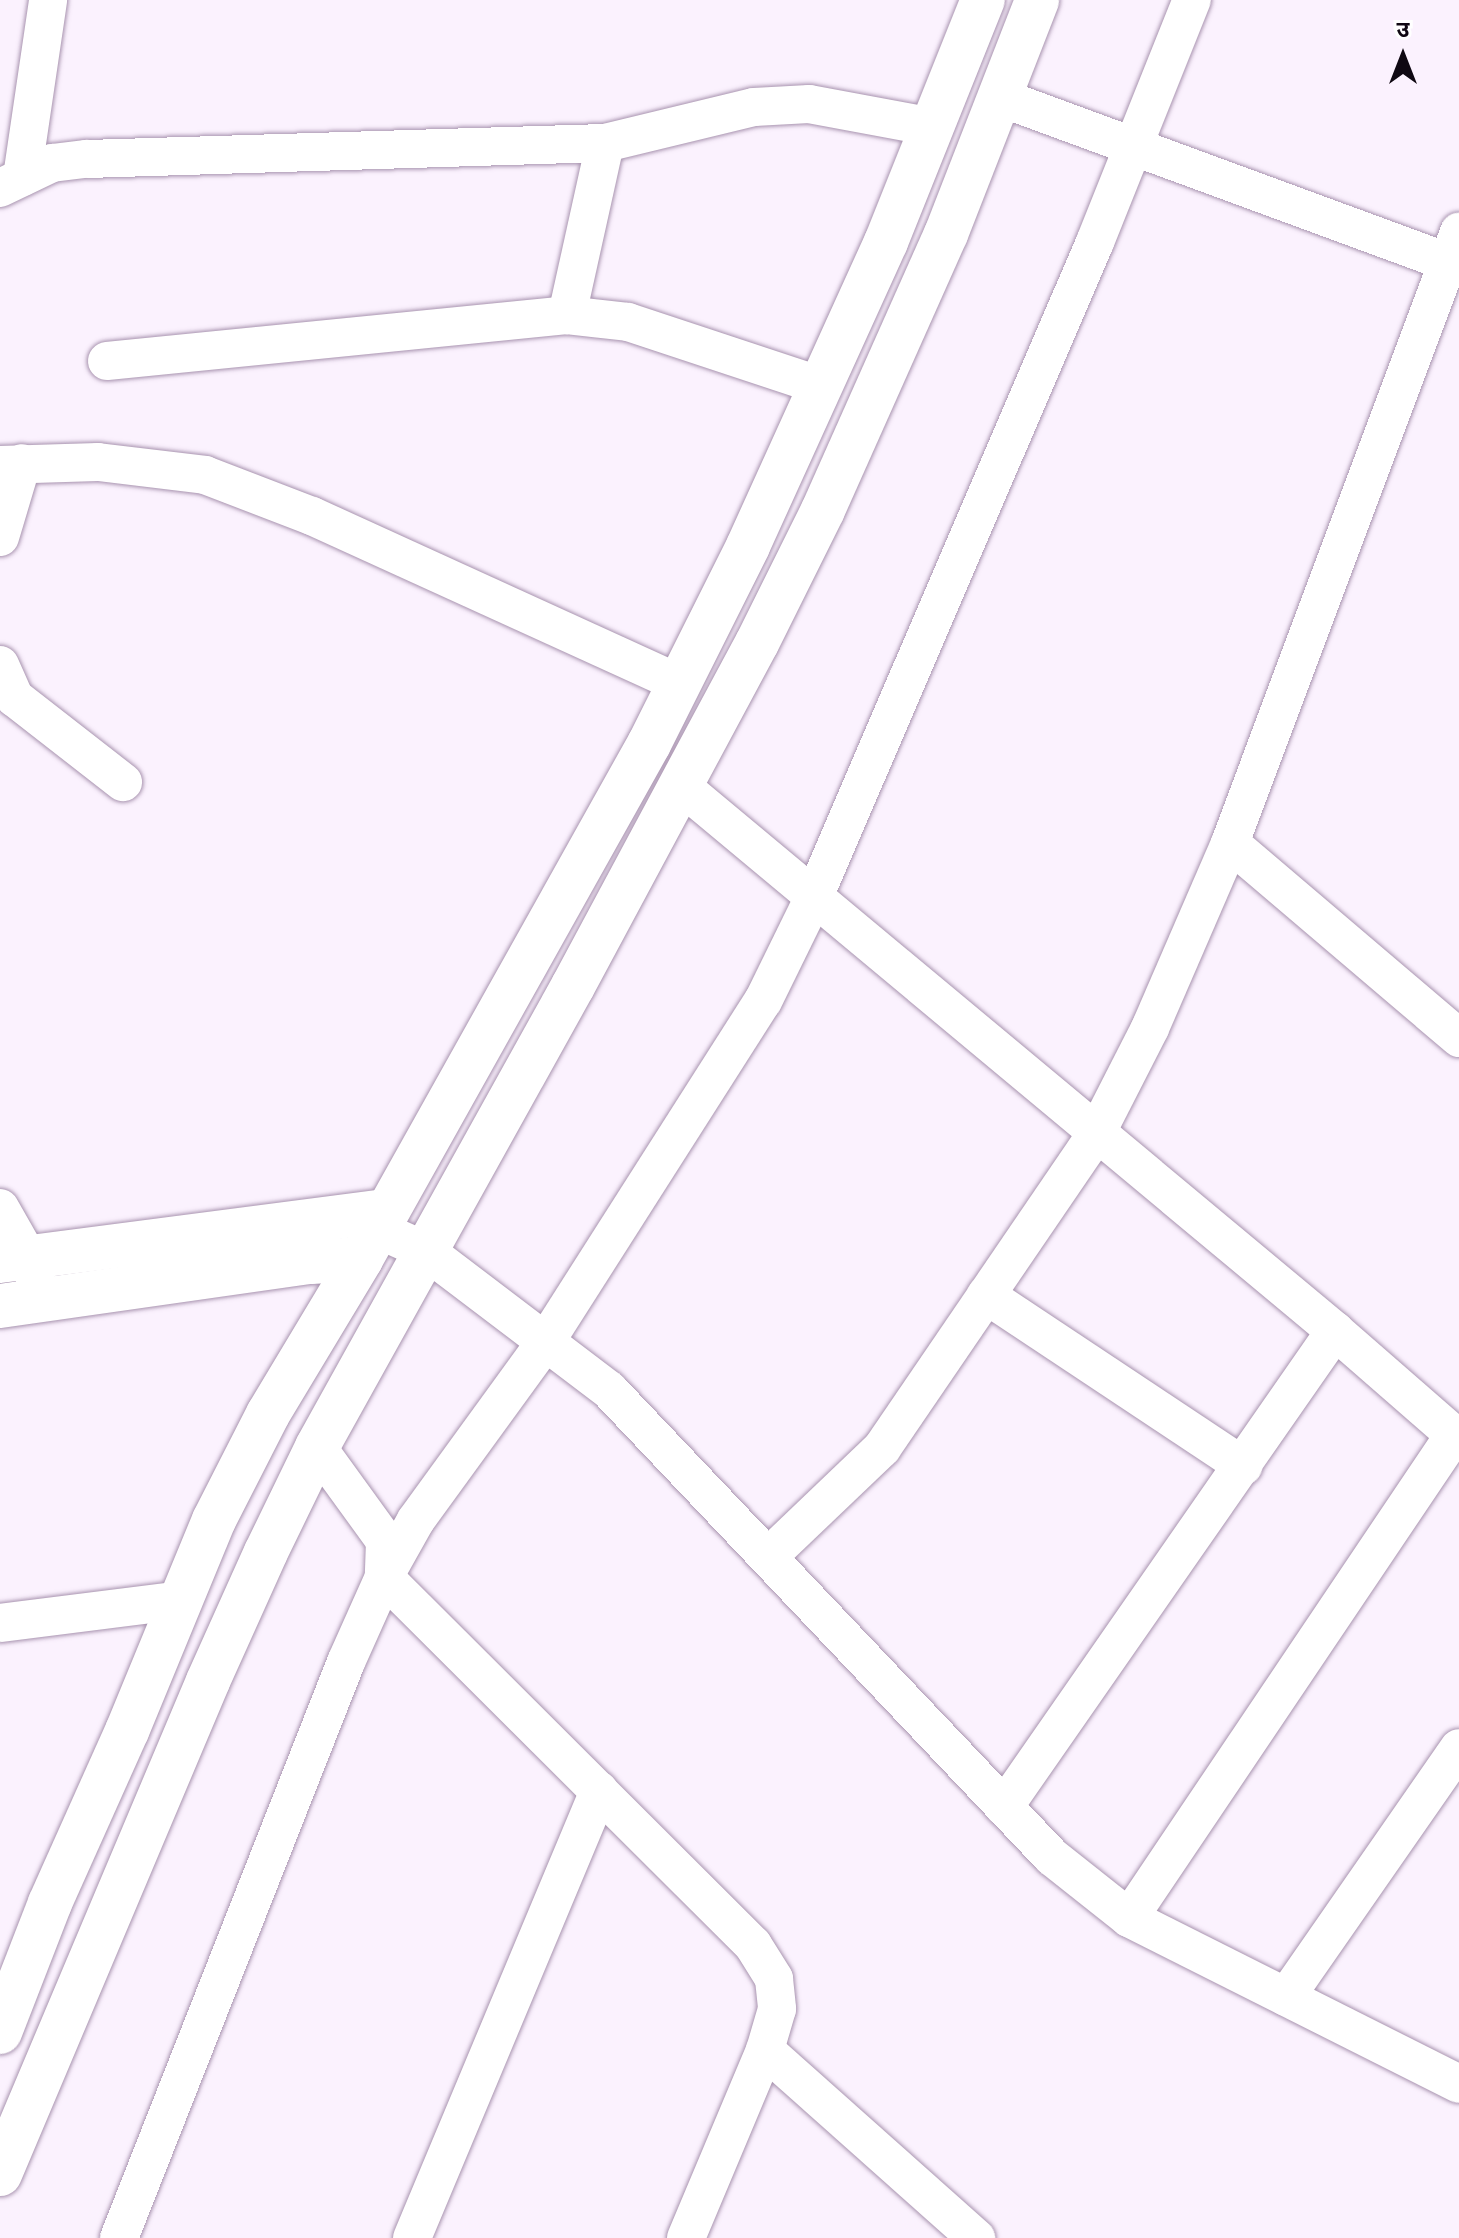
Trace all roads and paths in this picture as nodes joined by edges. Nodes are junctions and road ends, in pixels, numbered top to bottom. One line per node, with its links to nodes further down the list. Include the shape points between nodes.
1 (48, 0): 9 (street)
2 (983, 0): 6 (street)
3 (1037, 0): 5 (street)
4 (1192, 0): 8 (street)
5 (999, 97): 8 (street); 19 (street, via 946,234 823,510)
6 (933, 127): 7 (street, via 809,104 754,107); 13 (street)
7 (605, 143): 9 (street, via 135,156 52,163); 11 (street)
8 (1133, 147): 10 (street); 21 (street)
9 (11, 182)
10 (1455, 253): 20 (street)
11 (567, 315): 12 (street); 13 (street, via 628,322)
12 (107, 361)
13 (821, 386): 17 (street)
14 (11, 464): 15 (street); 17 (street, via 98,462 205,475 312,516)
15 (0, 537)
16 (0, 665): 18 (street, via 15,698)
17 (679, 683): 25 (street)
18 (123, 782)
19 (680, 785): 21 (street); 26 (street)
20 (1230, 843): 22 (street); 23 (street, via 1150,1028)
21 (814, 897): 23 (street); 32 (street, via 763,1001)
22 (1459, 1038)
23 (1096, 1134): 28 (street); 31 (street)
24 (0, 1208): 27 (street)
25 (375, 1233): 26 (street); 27 (street); 29 (street, via 311,1262); 38 (street, via 268,1414 214,1520)
26 (426, 1251): 32 (street); 34 (street)
27 (14, 1259): 29 (street)
28 (986, 1295): 35 (street); 36 (street, via 882,1448)
29 (42, 1300): 30 (street)
30 (0, 1306)
31 (1335, 1331): 33 (street); 35 (street)
32 (546, 1341): 36 (street, via 609,1390); 37 (street, via 416,1520)
33 (1457, 1437): 44 (street)
34 (317, 1447): 37 (street, via 385,1541); 49 (street, via 208,1681)
35 (1243, 1466): 43 (street)
36 (768, 1557): 43 (street)
37 (384, 1577): 42 (street); 50 (street)
38 (181, 1600): 39 (street); 46 (street)
39 (0, 1623)
40 (1459, 1748): 41 (street)
41 (1448, 1786): 45 (street)
42 (599, 1791): 47 (street, via 753,1945 774,1979 777,2009); 51 (street)
43 (1004, 1807): 44 (street, via 1052,1857)
44 (1129, 1918): 45 (street)
45 (1286, 1997): 48 (street)
46 (0, 2032)
47 (765, 2050): 52 (street); 53 (street)
48 (1459, 2084)
49 (0, 2174)
50 (119, 2238)
51 (412, 2238)
52 (686, 2238)
53 (976, 2238)

